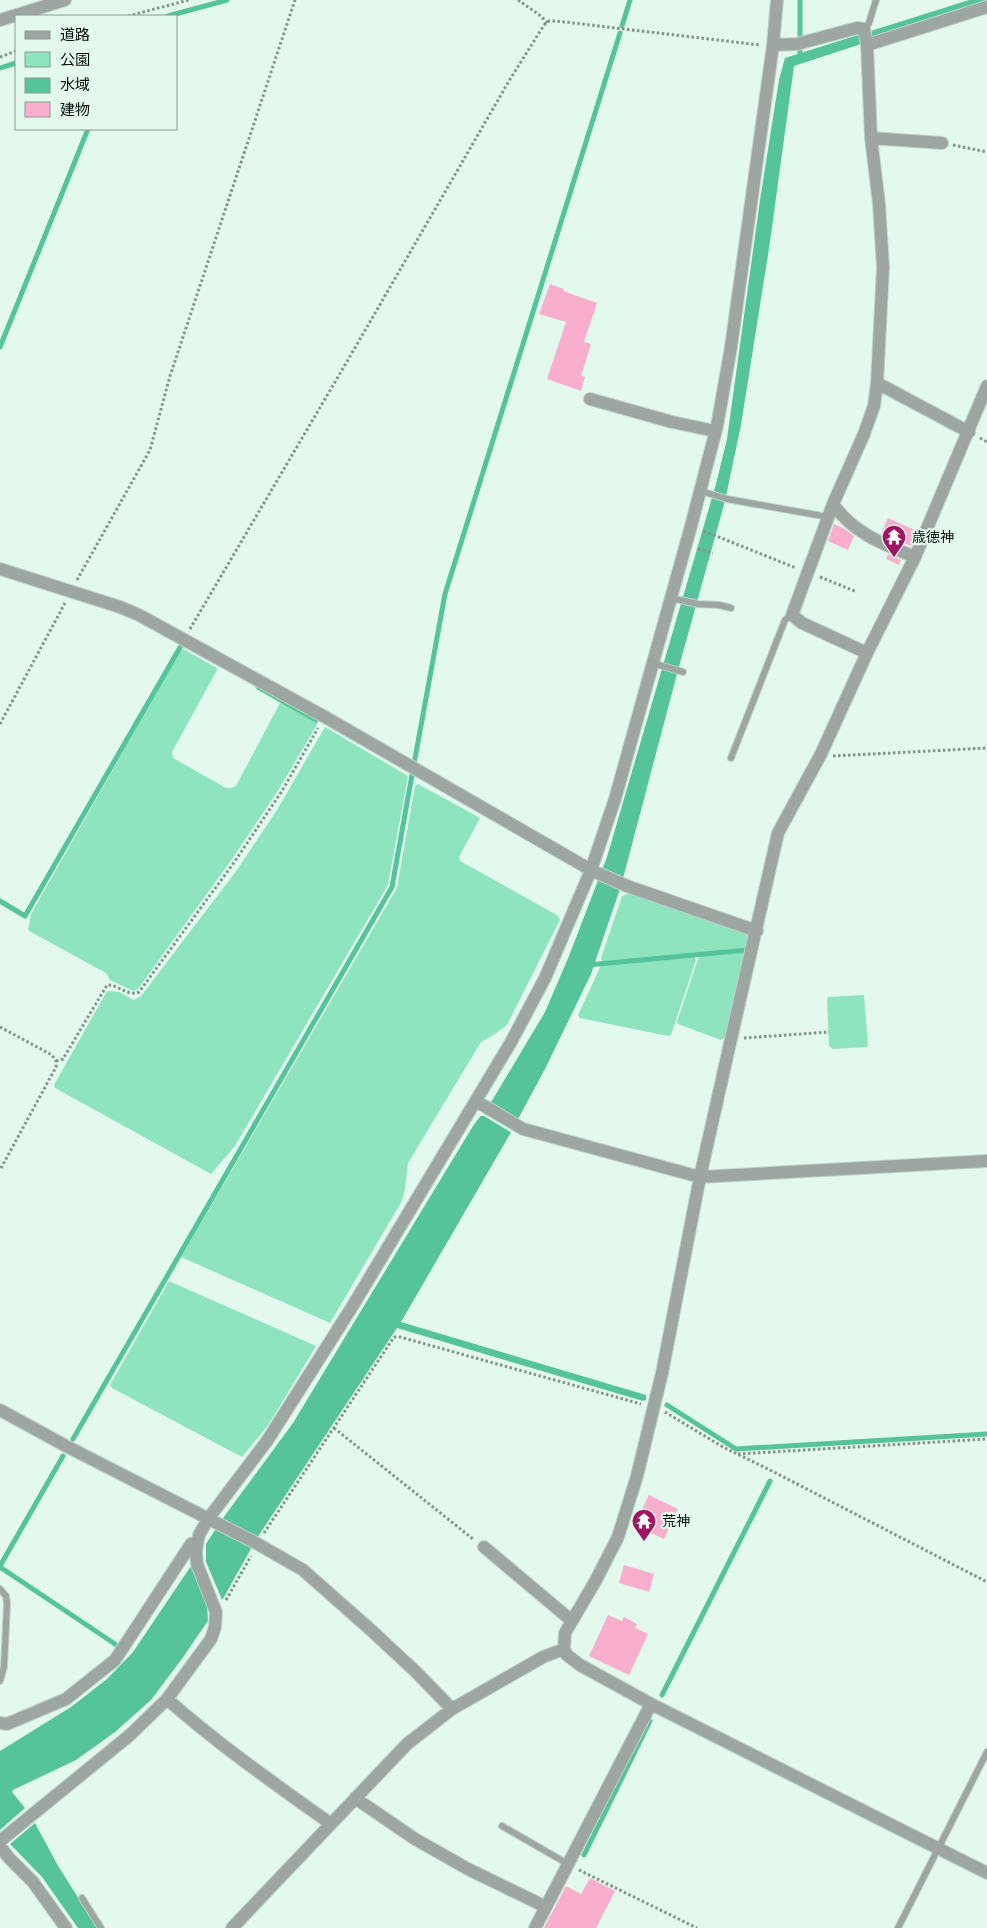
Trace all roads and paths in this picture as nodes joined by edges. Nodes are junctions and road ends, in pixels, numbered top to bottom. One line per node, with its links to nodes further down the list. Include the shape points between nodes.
1 (65, 0): 9 (street)
2 (190, 0): 10 (path)
3 (295, 0): 34 (path, via 170,376 150,450)
4 (518, 0): 12 (path)
5 (777, 0): 14 (street)
6 (876, 0): 13 (lane)
7 (987, 7): 13 (street)
8 (15, 15): 11 (street)
9 (16, 15)
10 (132, 15)
11 (0, 20)
12 (547, 23): 14 (path, via 556,21); 39 (path, via 514,74)
13 (866, 37): 14 (street, via 857,28 797,44); 17 (street)
14 (773, 46): 23 (street, via 731,347)
15 (15, 51): 16 (path)
16 (0, 57)
17 (871, 138): 18 (street); 20 (street, via 883,267)
18 (942, 143): 19 (path)
19 (987, 152)
20 (877, 383): 24 (street); 26 (street, via 874,406 864,434)
21 (987, 386): 24 (street)
22 (590, 399): 23 (street)
23 (715, 431): 25 (street)
24 (969, 432): 31 (street)
25 (704, 492): 27 (lane); 36 (street)
26 (833, 504): 27 (street); 31 (street, via 842,517 860,532)
27 (828, 518): 33 (street)
28 (698, 529): 33 (path)
29 (694, 547): 30 (path)
30 (712, 553)
31 (915, 557): 40 (street)
32 (0, 569): 34 (street)
33 (808, 572): 35 (path); 38 (street)
34 (72, 591): 39 (street, via 139,615); 44 (path)
35 (857, 592)
36 (675, 599): 37 (lane); 41 (street)
37 (731, 608)
38 (792, 615): 40 (street, via 802,623); 47 (lane, via 785,620)
39 (184, 639): 43 (street)
40 (867, 653): 46 (street)
41 (656, 664): 42 (lane); 48 (street)
42 (681, 672)
43 (325, 717): 48 (street); 53 (path, via 282,791 233,864 139,992 132,994 112,984 107,985 63,1059)
44 (0, 724)
45 (987, 748): 46 (path)
46 (821, 754): 49 (street, via 778,833)
47 (730, 758)
48 (594, 871): 49 (street, via 627,886); 54 (street, via 546,978)
49 (756, 931): 52 (street)
50 (0, 1027): 53 (path, via 52,1055)
51 (828, 1032): 52 (path)
52 (730, 1039): 57 (street)
53 (56, 1061): 56 (path, via 56,1067)
54 (479, 1103): 57 (street, via 523,1130); 63 (street, via 267,1441)
55 (987, 1161): 57 (street)
56 (0, 1170)
57 (700, 1177): 58 (street, via 662,1373)
58 (649, 1405): 60 (path, via 394,1337); 62 (path); 70 (street, via 637,1476 618,1537)
59 (0, 1410): 63 (street)
60 (334, 1428): 64 (path); 66 (path)
61 (987, 1439): 62 (path)
62 (736, 1454): 67 (path)
63 (212, 1521): 64 (street); 65 (street)
64 (257, 1544): 69 (path); 75 (street, via 303,1570)
65 (196, 1546): 69 (street, via 197,1564); 76 (street, via 191,1544 115,1660 66,1699 7,1724)
66 (484, 1547): 70 (street)
67 (987, 1582)
68 (0, 1589): 72 (lane, via 8,1604 4,1667)
69 (216, 1614): 73 (street, via 211,1639)
70 (572, 1621): 71 (street, via 565,1633)
71 (564, 1649): 74 (street, via 580,1665); 75 (street, via 543,1657)
72 (0, 1681)
73 (167, 1699): 79 (street, via 252,1768); 81 (street, via 130,1735)
74 (651, 1704): 82 (street); 83 (street)
75 (452, 1709): 78 (street, via 407,1744)
76 (0, 1722)
77 (987, 1752): 82 (lane)
78 (355, 1798): 79 (street); 86 (street, via 468,1869)
79 (331, 1824): 89 (street)
80 (502, 1826): 83 (lane)
81 (1, 1841): 87 (street, via 9,1858 33,1882)
82 (938, 1848): 84 (street); 92 (lane)
83 (568, 1864): 86 (street); 91 (path)
84 (987, 1873)
85 (82, 1898): 88 (lane)
86 (546, 1907): 90 (street)
87 (66, 1928)
88 (101, 1928)
89 (232, 1928)
90 (536, 1928)
91 (697, 1928)
92 (898, 1928)

